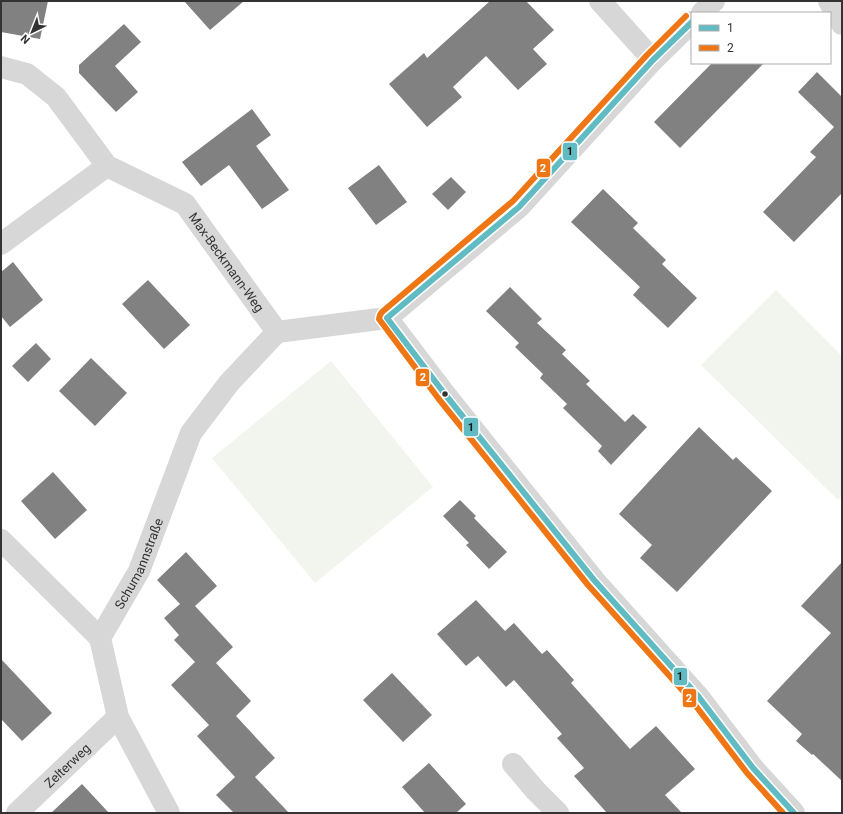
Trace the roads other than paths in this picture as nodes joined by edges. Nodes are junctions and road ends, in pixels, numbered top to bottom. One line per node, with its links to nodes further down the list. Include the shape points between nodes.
1 (600, 1): 7 (street)
2 (714, 1): 4 (street)
3 (829, 1): 6 (street)
4 (703, 12)
5 (691, 23): 7 (street)
6 (842, 24)
7 (653, 60): 11 (street, via 519,207)
8 (1, 67): 9 (street, Max-Beckmann-Weg, via 27,74 56,97)
9 (107, 166): 10 (street); 12 (street, Max-Beckmann-Weg, via 185,204)
10 (1, 244)
11 (387, 318): 12 (street); 20 (street, via 594,580 698,696 753,768)
12 (277, 332): 14 (street, Schumannstraße, via 229,383 191,433 139,571)
13 (1, 540): 14 (street)
14 (100, 638): 15 (street)
15 (118, 717): 17 (street, Zelterweg); 18 (street)
16 (513, 764): 19 (street)
17 (16, 813)
18 (169, 813)
19 (558, 813)
20 (794, 813)

